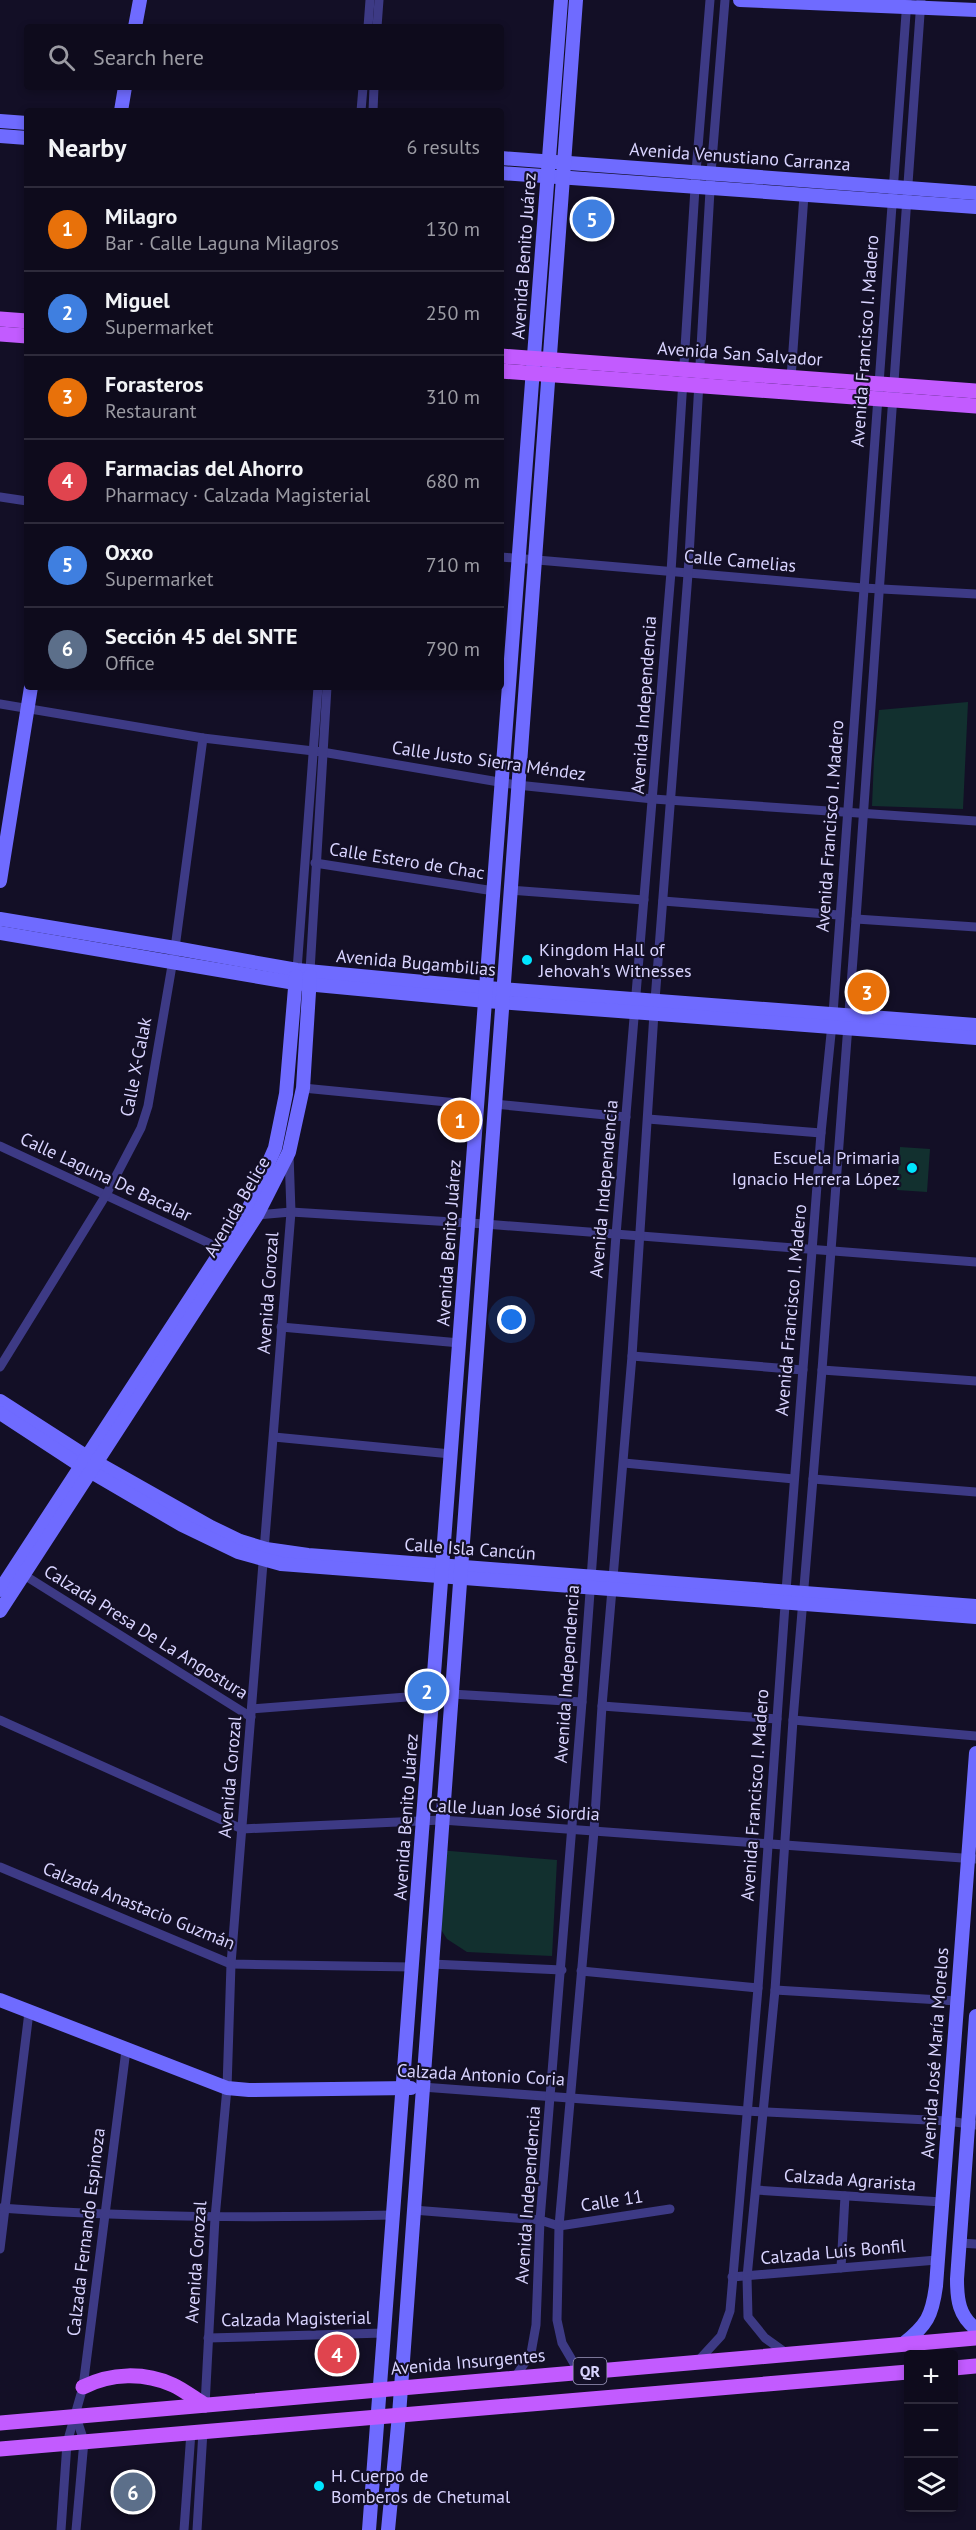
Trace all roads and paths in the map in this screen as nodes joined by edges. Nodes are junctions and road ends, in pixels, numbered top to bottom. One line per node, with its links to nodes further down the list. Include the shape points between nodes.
1 (140, 0): 11 (main road)
2 (370, 0): 12 (street)
3 (379, 0): 13 (street)
4 (561, 0): 25 (main road, Avenida Benito Juárez)
5 (576, 0): 25 (main road, Avenida Benito Juárez)
6 (710, 0): 26 (street, Avenida Independencia)
7 (725, 0): 28 (street, Avenida Independencia)
8 (740, 0): 9 (main road)
9 (914, 4): 10 (main road); 31 (street, Avenida Francisco I. Madero); 31 (street, Avenida Francisco I. Madero)
10 (976, 10)
11 (136, 24)
12 (368, 24)
13 (377, 24)
14 (124, 90): 17 (main road)
15 (363, 90): 18 (street)
16 (374, 90): 19 (street)
17 (122, 108)
18 (361, 108)
19 (373, 108)
20 (0, 122): 21 (main road)
21 (24, 123)
22 (0, 136): 23 (main road)
23 (24, 138)
24 (504, 158): 25 (main road, Avenida Venustiano Carranza)
25 (556, 162): 26 (main road, Avenida Venustiano Carranza); 29 (main road, Avenida Benito Juárez)
26 (696, 172): 28 (main road, Avenida Venustiano Carranza); 30 (street, Avenida Independencia)
27 (504, 173): 29 (main road, Avenida Venustiano Carranza)
28 (711, 173): 31 (main road, Avenida Venustiano Carranza); 32 (street, Avenida Independencia)
29 (555, 177): 30 (main road, Avenida Venustiano Carranza); 42 (main road, Avenida Benito Juárez)
30 (696, 187): 32 (main road, Avenida Venustiano Carranza); 44 (street, Avenida Independencia)
31 (900, 187): 33 (main road, Avenida Venustiano Carranza); 35 (street, Avenida Francisco I. Madero); 35 (street, Avenida Francisco I. Madero)
32 (710, 188): 34 (main road, Avenida Venustiano Carranza); 44 (street, Avenida Independencia)
33 (976, 193)
34 (804, 195): 35 (main road, Avenida Venustiano Carranza); 45 (street)
35 (900, 202): 36 (main road, Avenida Venustiano Carranza); 47 (street, Avenida Francisco I. Madero); 47 (street, Avenida Francisco I. Madero)
36 (976, 207)
37 (0, 319): 38 (main road)
38 (24, 321)
39 (0, 334): 40 (main road)
40 (24, 336)
41 (504, 357): 42 (main road, Avenida San Salvador)
42 (541, 367): 43 (main road, Avenida San Salvador); 44 (main road, Avenida San Salvador); 52 (main road, Avenida Benito Juárez)
43 (504, 371)
44 (691, 378): 45 (main road, Avenida San Salvador); 47 (main road, Avenida San Salvador); 53 (street, Avenida Independencia); 54 (street, Avenida Independencia)
45 (791, 378): 47 (main road, Avenida San Salvador)
46 (976, 391): 47 (main road, Avenida San Salvador)
47 (885, 392): 48 (main road, Avenida San Salvador); 55 (street, Avenida Francisco I. Madero); 56 (street, Avenida Francisco I. Madero)
48 (976, 406)
49 (0, 497): 50 (street)
50 (24, 501)
51 (504, 557): 52 (street, Calle Camelias)
52 (526, 559): 53 (street, Calle Camelias); 65 (main road, Avenida Benito Juárez); 66 (main road, Avenida Benito Juárez)
53 (670, 572): 54 (street, Calle Camelias); 67 (street, Avenida Independencia)
54 (688, 574): 55 (street, Calle Camelias); 68 (street, Avenida Independencia)
55 (863, 588): 56 (street, Calle Camelias); 69 (street, Avenida Francisco I. Madero)
56 (878, 588): 57 (street, Calle Camelias); 70 (street, Avenida Francisco I. Madero)
57 (976, 594)
58 (31, 690): 62 (main road)
59 (318, 690): 64 (street, Avenida Belice)
60 (327, 690): 64 (street, Avenida Belice)
61 (0, 704): 62 (street, Calle Justo Sierra Méndez)
62 (28, 709): 63 (street, Calle Justo Sierra Méndez); 73 (main road)
63 (203, 738): 64 (street, Calle Justo Sierra Méndez); 83 (street, Calle X-Calak)
64 (318, 752): 65 (street, Calle Justo Sierra Méndez); 72 (street, Avenida Belice); 84 (street, Avenida Belice)
65 (502, 782): 66 (street, Calle Justo Sierra Méndez); 75 (main road, Avenida Benito Juárez)
66 (517, 785): 67 (street, Calle Justo Sierra Méndez); 74 (main road, Avenida Benito Juárez)
67 (653, 799): 68 (street, Calle Justo Sierra Méndez); 76 (street, Avenida Independencia)
68 (670, 800): 69 (street, Calle Justo Sierra Méndez); 77 (street, Avenida Independencia)
69 (848, 812): 70 (street, Calle Justo Sierra Méndez); 78 (street, Avenida Francisco I. Madero)
70 (863, 812): 71 (street, Calle Justo Sierra Méndez); 80 (street, Avenida Francisco I. Madero)
71 (976, 821)
72 (315, 863): 75 (street, Calle Estero de Chac); 84 (street, Avenida Belice)
73 (0, 882)
74 (509, 890): 76 (street); 86 (main road, Avenida Benito Juárez)
75 (494, 891): 85 (main road, Avenida Benito Juárez)
76 (644, 900): 87 (street, Avenida Independencia)
77 (663, 901): 78 (street); 88 (street, Avenida Independencia)
78 (839, 915): 89 (street, Avenida Francisco I. Madero)
79 (0, 919): 83 (main road, Avenida Bugambilias)
80 (856, 919): 81 (street); 90 (street, Avenida Francisco I. Madero)
81 (976, 927)
82 (0, 933): 83 (main road, Avenida Bugambilias)
83 (174, 954): 84 (main road, Avenida Bugambilias); 101 (street, Calle X-Calak, via 148,1106 141,1128)
84 (303, 977): 85 (main road, Avenida Bugambilias); 93 (main road, Avenida Belice); 109 (main road, Avenida Belice, via 275,1148)
85 (486, 994): 86 (main road, Avenida Bugambilias); 95 (main road, Avenida Benito Juárez)
86 (502, 995): 87 (main road, Avenida Bugambilias); 94 (main road, Avenida Benito Juárez)
87 (636, 1006): 88 (main road, Avenida Bugambilias); 96 (street, Avenida Independencia)
88 (655, 1007): 89 (main road, Avenida Bugambilias); 97 (street, Avenida Independencia)
89 (832, 1020): 90 (main road, Avenida Bugambilias); 98 (street, Avenida Francisco I. Madero)
90 (848, 1022): 91 (main road, Avenida Bugambilias); 92 (main road, Avenida Bugambilias); 110 (street, Avenida Francisco I. Madero)
91 (976, 1025)
92 (976, 1038)
93 (303, 1088): 95 (street); 100 (main road, Avenida Belice)
94 (494, 1104): 96 (street); 105 (main road, Avenida Benito Juárez)
95 (478, 1105): 104 (main road, Avenida Benito Juárez)
96 (626, 1117): 106 (street, Avenida Independencia)
97 (648, 1119): 98 (street); 107 (street, Avenida Independencia)
98 (821, 1133): 108 (street, Avenida Francisco I. Madero)
99 (0, 1146): 101 (street, Calle Laguna De Bacalar)
100 (289, 1152): 102 (street, Avenida Corozal); 103 (main road, Avenida Belice)
101 (106, 1195): 109 (street, Calle Laguna De Bacalar); 115 (street, Calle X-Calak)
102 (291, 1212): 103 (street); 104 (street); 112 (street, Avenida Corozal)
103 (257, 1215): 109 (main road, Avenida Belice)
104 (469, 1224): 105 (street); 113 (main road, Avenida Benito Juárez)
105 (485, 1224): 106 (street); 130 (main road, Avenida Benito Juárez)
106 (616, 1235): 107 (street); 132 (street, Avenida Independencia)
107 (639, 1237): 108 (street); 114 (street, Avenida Independencia)
108 (813, 1250): 110 (street); 116 (street, Avenida Francisco I. Madero)
109 (226, 1251): 124 (main road, Avenida Belice)
110 (831, 1252): 111 (street); 117 (street, Avenida Francisco I. Madero)
111 (976, 1262)
112 (281, 1327): 113 (street); 121 (street, Avenida Corozal)
113 (460, 1342): 122 (main road, Avenida Benito Juárez)
114 (632, 1356): 116 (street); 123 (street, Avenida Independencia)
115 (0, 1367)
116 (803, 1370): 125 (street, Avenida Francisco I. Madero)
117 (822, 1370): 118 (street); 126 (street, Avenida Francisco I. Madero)
118 (976, 1382)
119 (0, 1401): 124 (main road, Calle Isla Cancún)
120 (0, 1413): 124 (main road, Calle Isla Cancún)
121 (274, 1437): 122 (street); 128 (street, Avenida Corozal)
122 (451, 1454): 129 (main road, Avenida Benito Juárez)
123 (624, 1463): 125 (street); 133 (street, Avenida Independencia)
124 (89, 1465): 128 (main road, Calle Isla Cancún, via 182,1525 238,1552); 131 (main road, Avenida Belice); 134 (main road, Avenida Belice)
125 (794, 1479): 135 (street, Avenida Francisco I. Madero)
126 (813, 1479): 127 (street); 136 (street, Avenida Francisco I. Madero)
127 (976, 1492)
128 (265, 1554): 129 (main road, Calle Isla Cancún, via 308,1555); 144 (street, Avenida Corozal)
129 (443, 1571): 130 (main road, Calle Isla Cancún); 141 (main road, Avenida Benito Juárez)
130 (460, 1572): 132 (main road, Calle Isla Cancún); 140 (main road, Avenida Benito Juárez)
131 (24, 1575): 138 (main road, Avenida Belice); 144 (street, Calzada Presa De La Angostura)
132 (590, 1582): 133 (main road, Calle Isla Cancún); 142 (street, Avenida Independencia)
133 (613, 1584): 135 (main road, Calle Isla Cancún); 143 (street, Avenida Independencia)
134 (0, 1590)
135 (785, 1597): 136 (main road, Calle Isla Cancún); 145 (street, Avenida Francisco I. Madero)
136 (802, 1598): 137 (main road, Calle Isla Cancún); 139 (main road, Calle Isla Cancún); 147 (street, Avenida Francisco I. Madero)
137 (976, 1606)
138 (0, 1611)
139 (976, 1617)
140 (451, 1694): 142 (street); 151 (main road, Avenida Benito Juárez)
141 (433, 1695): 144 (street, Calzada Presa De La Angostura); 150 (main road, Avenida Benito Juárez)
142 (582, 1702): 153 (street, Avenida Independencia)
143 (602, 1706): 145 (street); 154 (street, Avenida Independencia)
144 (252, 1713): 152 (street, Avenida Corozal)
145 (777, 1719): 155 (street, Avenida Francisco I. Madero)
146 (0, 1720): 152 (street, Calle Juan José Siordia)
147 (793, 1720): 148 (street); 156 (street, Avenida Francisco I. Madero)
148 (976, 1736)
149 (976, 1753): 157 (main road, Avenida José María Morelos)
150 (423, 1820): 151 (street, Calle Juan José Siordia); 152 (street, Calle Juan José Siordia); 161 (main road, Avenida Benito Juárez)
151 (442, 1820): 153 (street, Calle Juan José Siordia); 160 (main road, Avenida Benito Juárez)
152 (242, 1828): 159 (street, Avenida Corozal)
153 (572, 1830): 154 (street, Calle Juan José Siordia); 162 (street, Avenida Independencia)
154 (594, 1831): 155 (street, Calle Juan José Siordia); 163 (street, Avenida Independencia)
155 (769, 1843): 156 (street, Calle Juan José Siordia); 164 (street, Avenida Francisco I. Madero)
156 (785, 1844): 157 (street, Calle Juan José Siordia); 165 (street, Avenida Francisco I. Madero)
157 (972, 1859): 167 (main road, Avenida José María Morelos)
158 (0, 1867): 159 (street, Calzada Anastacio Guzmán)
159 (231, 1964): 161 (street, Calzada Anastacio Guzmán); 172 (street, Avenida Corozal)
160 (431, 1964): 162 (street); 171 (main road, Avenida Benito Juárez)
161 (412, 1967): 173 (main road, Avenida Benito Juárez)
162 (562, 1970): 174 (street, Avenida Independencia)
163 (581, 1971): 164 (street); 175 (street, Avenida Independencia)
164 (758, 1988): 176 (street, Avenida Francisco I. Madero)
165 (775, 1990): 167 (street); 177 (street, Avenida Francisco I. Madero)
166 (0, 2000): 168 (main road, Calzada Antonio Coria)
167 (957, 2001): 178 (main road, Avenida José María Morelos)
168 (29, 2012): 170 (main road, Calzada Antonio Coria); 183 (street)
169 (976, 2016): 179 (main road)
170 (126, 2050): 172 (main road, Calzada Antonio Coria); 186 (street, Calzada Fernando Espinoza)
171 (422, 2087): 173 (main road, Calzada Antonio Coria); 174 (street, Calzada Antonio Coria); 185 (main road, Avenida Benito Juárez)
172 (227, 2088): 173 (main road, Calzada Antonio Coria); 188 (street, Avenida Corozal)
173 (403, 2089): 187 (main road, Avenida Benito Juárez)
174 (551, 2096): 175 (street, Calzada Antonio Coria); 189 (street, Avenida Independencia)
175 (570, 2098): 176 (street, Calzada Antonio Coria); 190 (street, Avenida Independencia)
176 (746, 2111): 177 (street, Calzada Antonio Coria); 196 (street, Avenida Francisco I. Madero)
177 (765, 2112): 178 (street, Calzada Antonio Coria); 180 (street, Avenida Francisco I. Madero)
178 (948, 2121): 179 (street, Calzada Antonio Coria); 182 (main road, Avenida José María Morelos)
179 (972, 2125): 191 (main road)
180 (756, 2190): 181 (street, Calzada Agrarista); 197 (street, Avenida Francisco I. Madero)
181 (845, 2196): 182 (street, Calzada Agrarista); 195 (street)
182 (942, 2202): 194 (main road, Avenida José María Morelos)
183 (2, 2208): 186 (street); 193 (street)
184 (670, 2209): 190 (street, Calle 11)
185 (414, 2210): 189 (street); 212 (main road, Avenida Benito Juárez)
186 (105, 2215): 188 (street); 211 (street, Calzada Fernando Espinoza)
187 (393, 2215): 188 (street); 199 (main road, Avenida Benito Juárez)
188 (215, 2218): 200 (street, Avenida Corozal)
189 (540, 2220): 190 (street); 209 (street, Avenida Independencia, via 536,2325 531,2353)
190 (559, 2226): 207 (street, Avenida Independencia, via 557,2320 562,2343)
191 (960, 2243): 192 (street); 198 (main road, via 958,2305 963,2317)
192 (976, 2244)
193 (0, 2249)
194 (937, 2260): 195 (street, Calzada Luis Bonfil); 202 (main road, Avenida José María Morelos, via 930,2317)
195 (841, 2268): 197 (street, Calzada Luis Bonfil)
196 (732, 2277): 197 (street, Calzada Luis Bonfil); 204 (street, Avenida Francisco I. Madero, via 730,2311 721,2336)
197 (747, 2277): 203 (street, Avenida Francisco I. Madero, via 748,2317 765,2338)
198 (976, 2329)
199 (384, 2333): 200 (street, Calzada Magisterial); 213 (main road, Avenida Benito Juárez)
200 (208, 2338): 215 (street, Avenida Corozal)
201 (976, 2338): 202 (main road, Avenida Insurgentes / QR)
202 (903, 2344): 203 (main road, Avenida Insurgentes / QR)
203 (786, 2353): 204 (main road, Avenida Insurgentes / QR)
204 (698, 2361): 207 (main road, Avenida Insurgentes / QR)
205 (976, 2366): 206 (main road)
206 (958, 2368)
207 (579, 2372): 209 (main road, Avenida Insurgentes / QR)
208 (904, 2372): 216 (main road, QR)
209 (516, 2376): 210 (main road, Avenida Insurgentes / QR)
210 (486, 2379): 212 (main road, Avenida Insurgentes / QR); 216 (main road)
211 (83, 2387): 215 (main road, via 100,2378 148,2378 174,2385); 219 (street, Calzada Fernando Espinoza)
212 (401, 2388): 213 (main road, Avenida Insurgentes / QR); 217 (main road, Avenida Benito Juárez)
213 (380, 2389): 214 (main road, Avenida Insurgentes / QR); 218 (main road, Avenida Benito Juárez)
214 (309, 2396): 215 (main road, Avenida Insurgentes / QR); 220 (main road)
215 (205, 2406): 219 (main road, Avenida Insurgentes / QR)
216 (488, 2408): 217 (main road, QR)
217 (399, 2415): 218 (main road, QR); 231 (main road, Avenida Benito Juárez)
218 (378, 2416): 220 (main road, QR); 230 (main road, Avenida Benito Juárez)
219 (76, 2417): 221 (main road, Avenida Insurgentes / QR); 223 (street); 224 (street, Calzada Fernando Espinoza)
220 (310, 2421): 222 (main road, QR)
221 (0, 2423)
222 (197, 2431): 223 (main road, QR); 228 (street); 229 (street)
223 (84, 2441): 224 (main road, QR); 227 (street)
224 (67, 2443): 225 (main road, QR); 226 (street, Calzada Fernando Espinoza)
225 (0, 2449)
226 (61, 2530)
227 (76, 2530)
228 (184, 2530)
229 (197, 2530)
230 (369, 2530)
231 (388, 2530)

